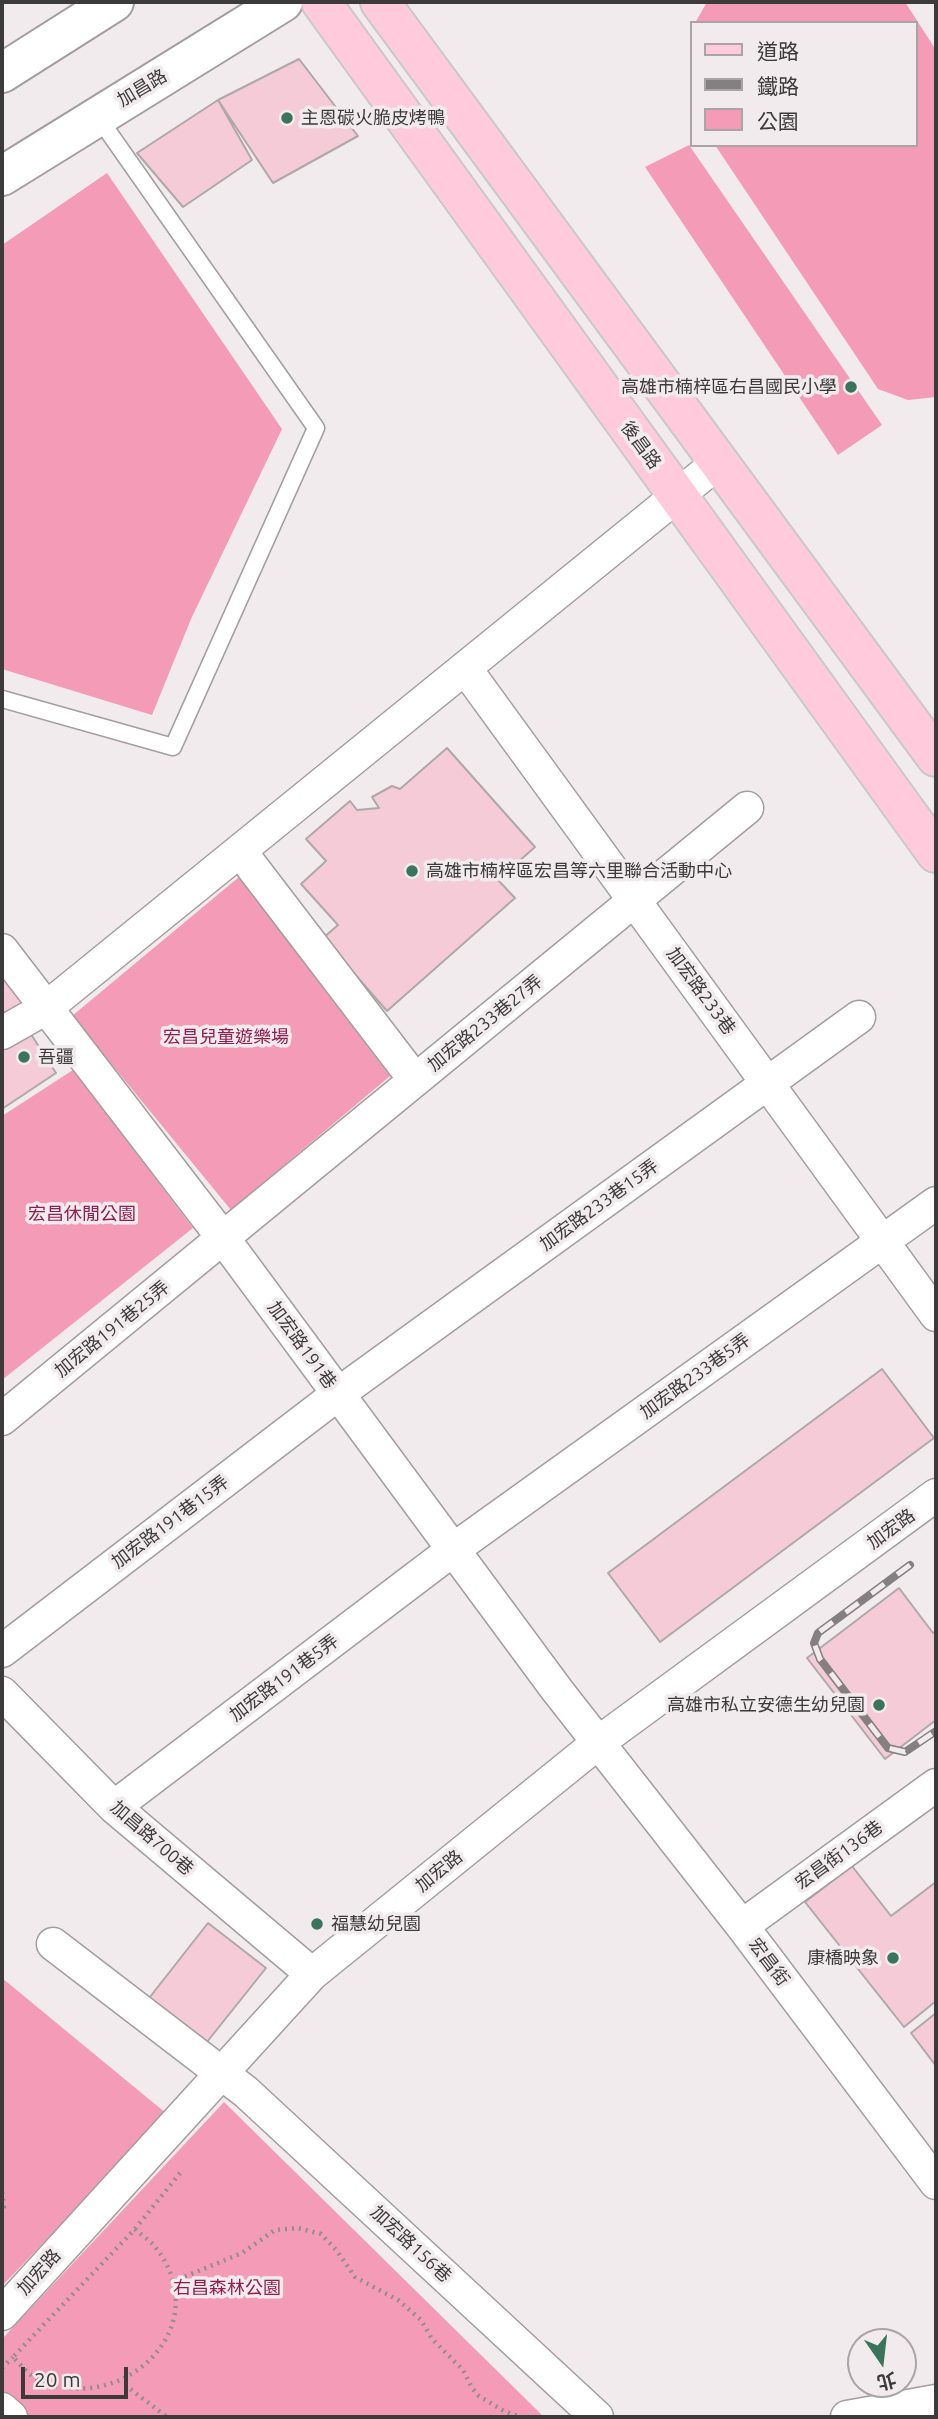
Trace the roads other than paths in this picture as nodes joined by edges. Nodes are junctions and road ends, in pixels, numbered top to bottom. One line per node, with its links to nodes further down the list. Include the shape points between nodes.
1 (114, 2): 5 (street)
2 (283, 2): 6 (street, 加昌路)
3 (321, 2): 9 (main road, 後昌路)
4 (380, 2): 8 (main road)
5 (2, 73)
6 (97, 116): 7 (street, 加昌路); 11 (lane, via 316,428 173,747)
7 (2, 176)
8 (720, 461): 9 (street); 12 (main road)
9 (677, 495): 10 (street); 15 (main road, 後昌路)
10 (465, 668): 14 (street); 16 (street, 加宏路233巷)
11 (2, 699)
12 (936, 757)
13 (747, 808): 16 (street, 加宏路233巷27弄)
14 (240, 851): 18 (street); 21 (street)
15 (936, 853)
16 (635, 900): 21 (street, 加宏路233巷27弄); 22 (street, 加宏路233巷)
17 (2, 950): 18 (street, 加宏路191巷)
18 (46, 1008): 20 (street); 24 (street, 加宏路191巷)
19 (859, 1017): 22 (street, 加宏路233巷15弄)
20 (2, 1033)
21 (415, 1080): 24 (street, 加宏路233巷27弄)
22 (768, 1083): 25 (street, 加宏路233巷); 27 (street, 加宏路233巷15弄)
23 (936, 1203): 25 (street, 加宏路233巷5弄)
24 (223, 1238): 27 (street, 加宏路191巷); 28 (street, 加宏路191巷25弄)
25 (883, 1241): 26 (street, 加宏路233巷); 30 (street, 加宏路233巷5弄)
26 (936, 1315)
27 (338, 1394): 30 (street, 加宏路191巷); 31 (street, 加宏路191巷15弄)
28 (2, 1419)
29 (936, 1495): 33 (street, 加宏路)
30 (454, 1549): 33 (street, 加宏路191巷); 35 (street, 加宏路191巷5弄)
31 (2, 1651)
32 (2, 1693): 35 (street, 加昌路700巷)
33 (599, 1742): 36 (street, 宏昌街); 38 (street, 加宏路)
34 (936, 1785): 36 (street, 宏昌街136巷)
35 (114, 1807): 38 (street, 加昌路700巷)
36 (742, 1926): 40 (street, 宏昌街)
37 (53, 1944): 39 (street, 加宏路156巷)
38 (312, 1974): 39 (street, 加宏路)
39 (223, 2073): 41 (street, 加宏路); 45 (street, 加宏路156巷)
40 (934, 2175)
41 (2, 2314)
42 (936, 2401): 46 (street)
43 (2, 2409): 44 (street)
44 (11, 2417)
45 (597, 2417)
46 (847, 2417)

